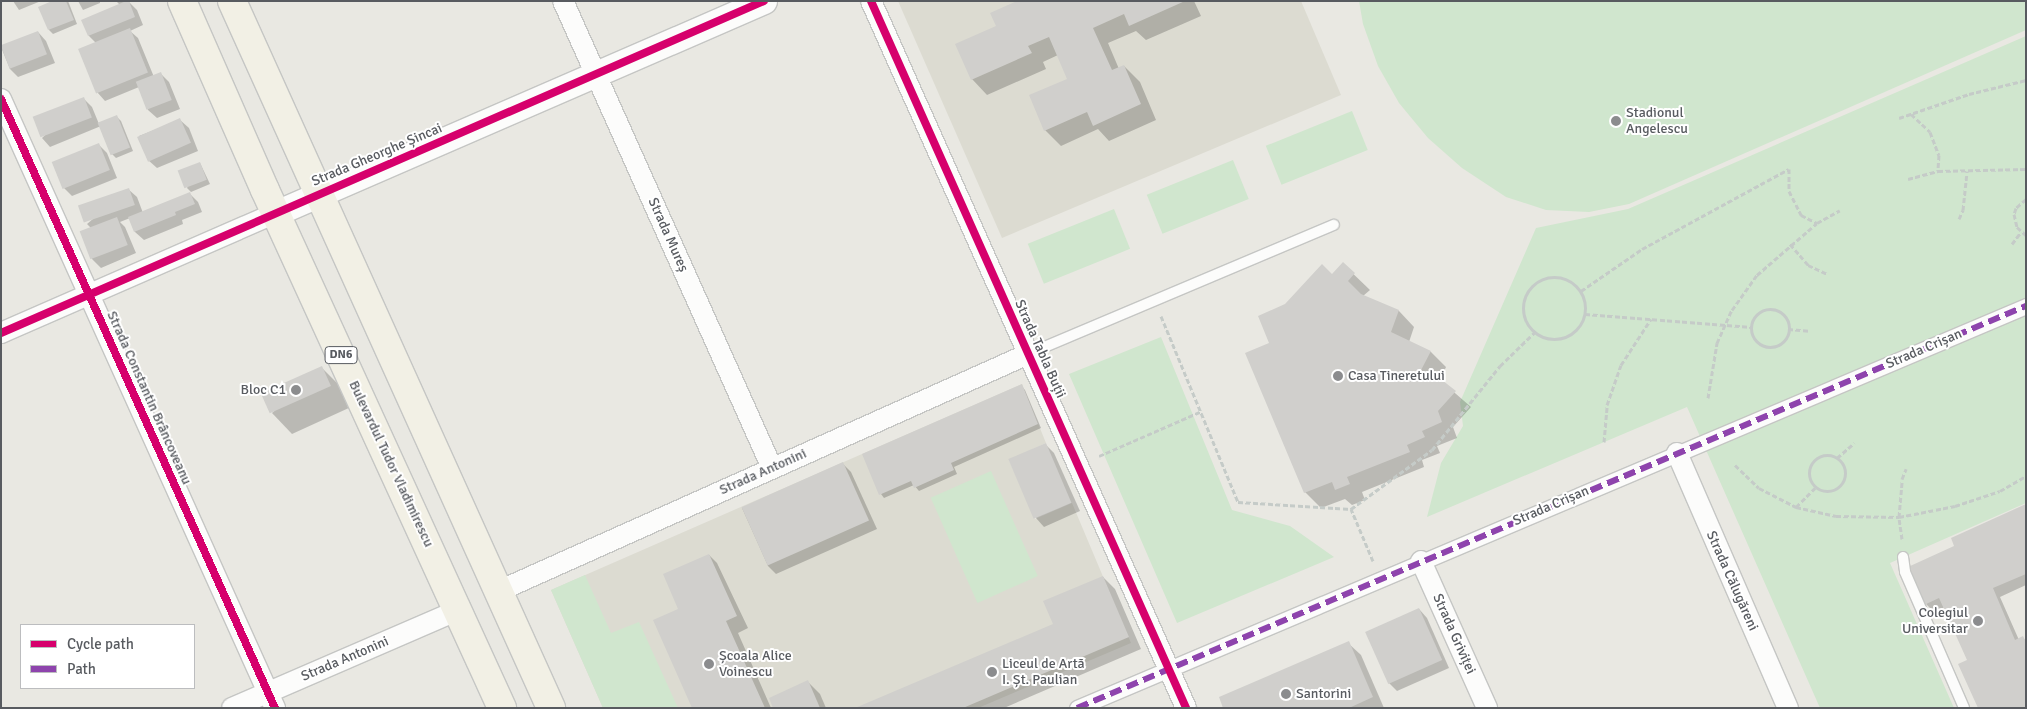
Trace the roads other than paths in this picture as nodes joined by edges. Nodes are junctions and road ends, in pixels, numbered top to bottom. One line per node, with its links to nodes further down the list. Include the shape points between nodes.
1 (182, 1): 9 (main road, Bulevardul Tudor Vladimirescu / DN6)
2 (232, 1): 8 (main road)
3 (563, 1): 6 (street, Strada Mureș)
4 (764, 1): 6 (street, Strada Gheorghe Șincai)
5 (871, 1): 14 (street, Strada Tabla Buții)
6 (596, 75): 8 (street, Strada Gheorghe Șincai); 16 (street, Strada Mureș)
7 (1, 99): 11 (street, Strada Constantin Brâncoveanu)
8 (318, 194): 9 (street, Strada Gheorghe Șincai); 19 (main road)
9 (276, 213): 11 (street, Strada Gheorghe Șincai); 20 (main road, Bulevardul Tudor Vladimirescu / DN6)
10 (1334, 224): 14 (lane)
11 (89, 295): 13 (street, Strada Gheorghe Șincai); 22 (street, Strada Constantin Brâncoveanu)
12 (2026, 306): 15 (street, Strada Crișan)
13 (1, 333)
14 (1028, 354): 16 (street, Strada Antonini); 21 (street, Strada Tabla Buții)
15 (1677, 453): 18 (street, Strada Crișan); 30 (street, Strada Călugăreni)
16 (772, 468): 19 (street, Strada Antonini)
17 (1903, 557): 23 (lane, via 1904,572)
18 (1421, 561): 21 (street, Strada Crișan); 29 (street, Strada Griviței)
19 (499, 591): 26 (main road)
20 (459, 610): 22 (street, Strada Antonini); 25 (main road, Bulevardul Tudor Vladimirescu / DN6)
21 (1169, 668): 27 (street, Strada Crișan); 28 (street, Strada Tabla Buții)
22 (271, 700): 24 (street, Strada Antonini)
23 (1963, 707)
24 (232, 708)
25 (502, 708)
26 (551, 708)
27 (1077, 708)
28 (1186, 708)
29 (1488, 708)
30 (1788, 708)

